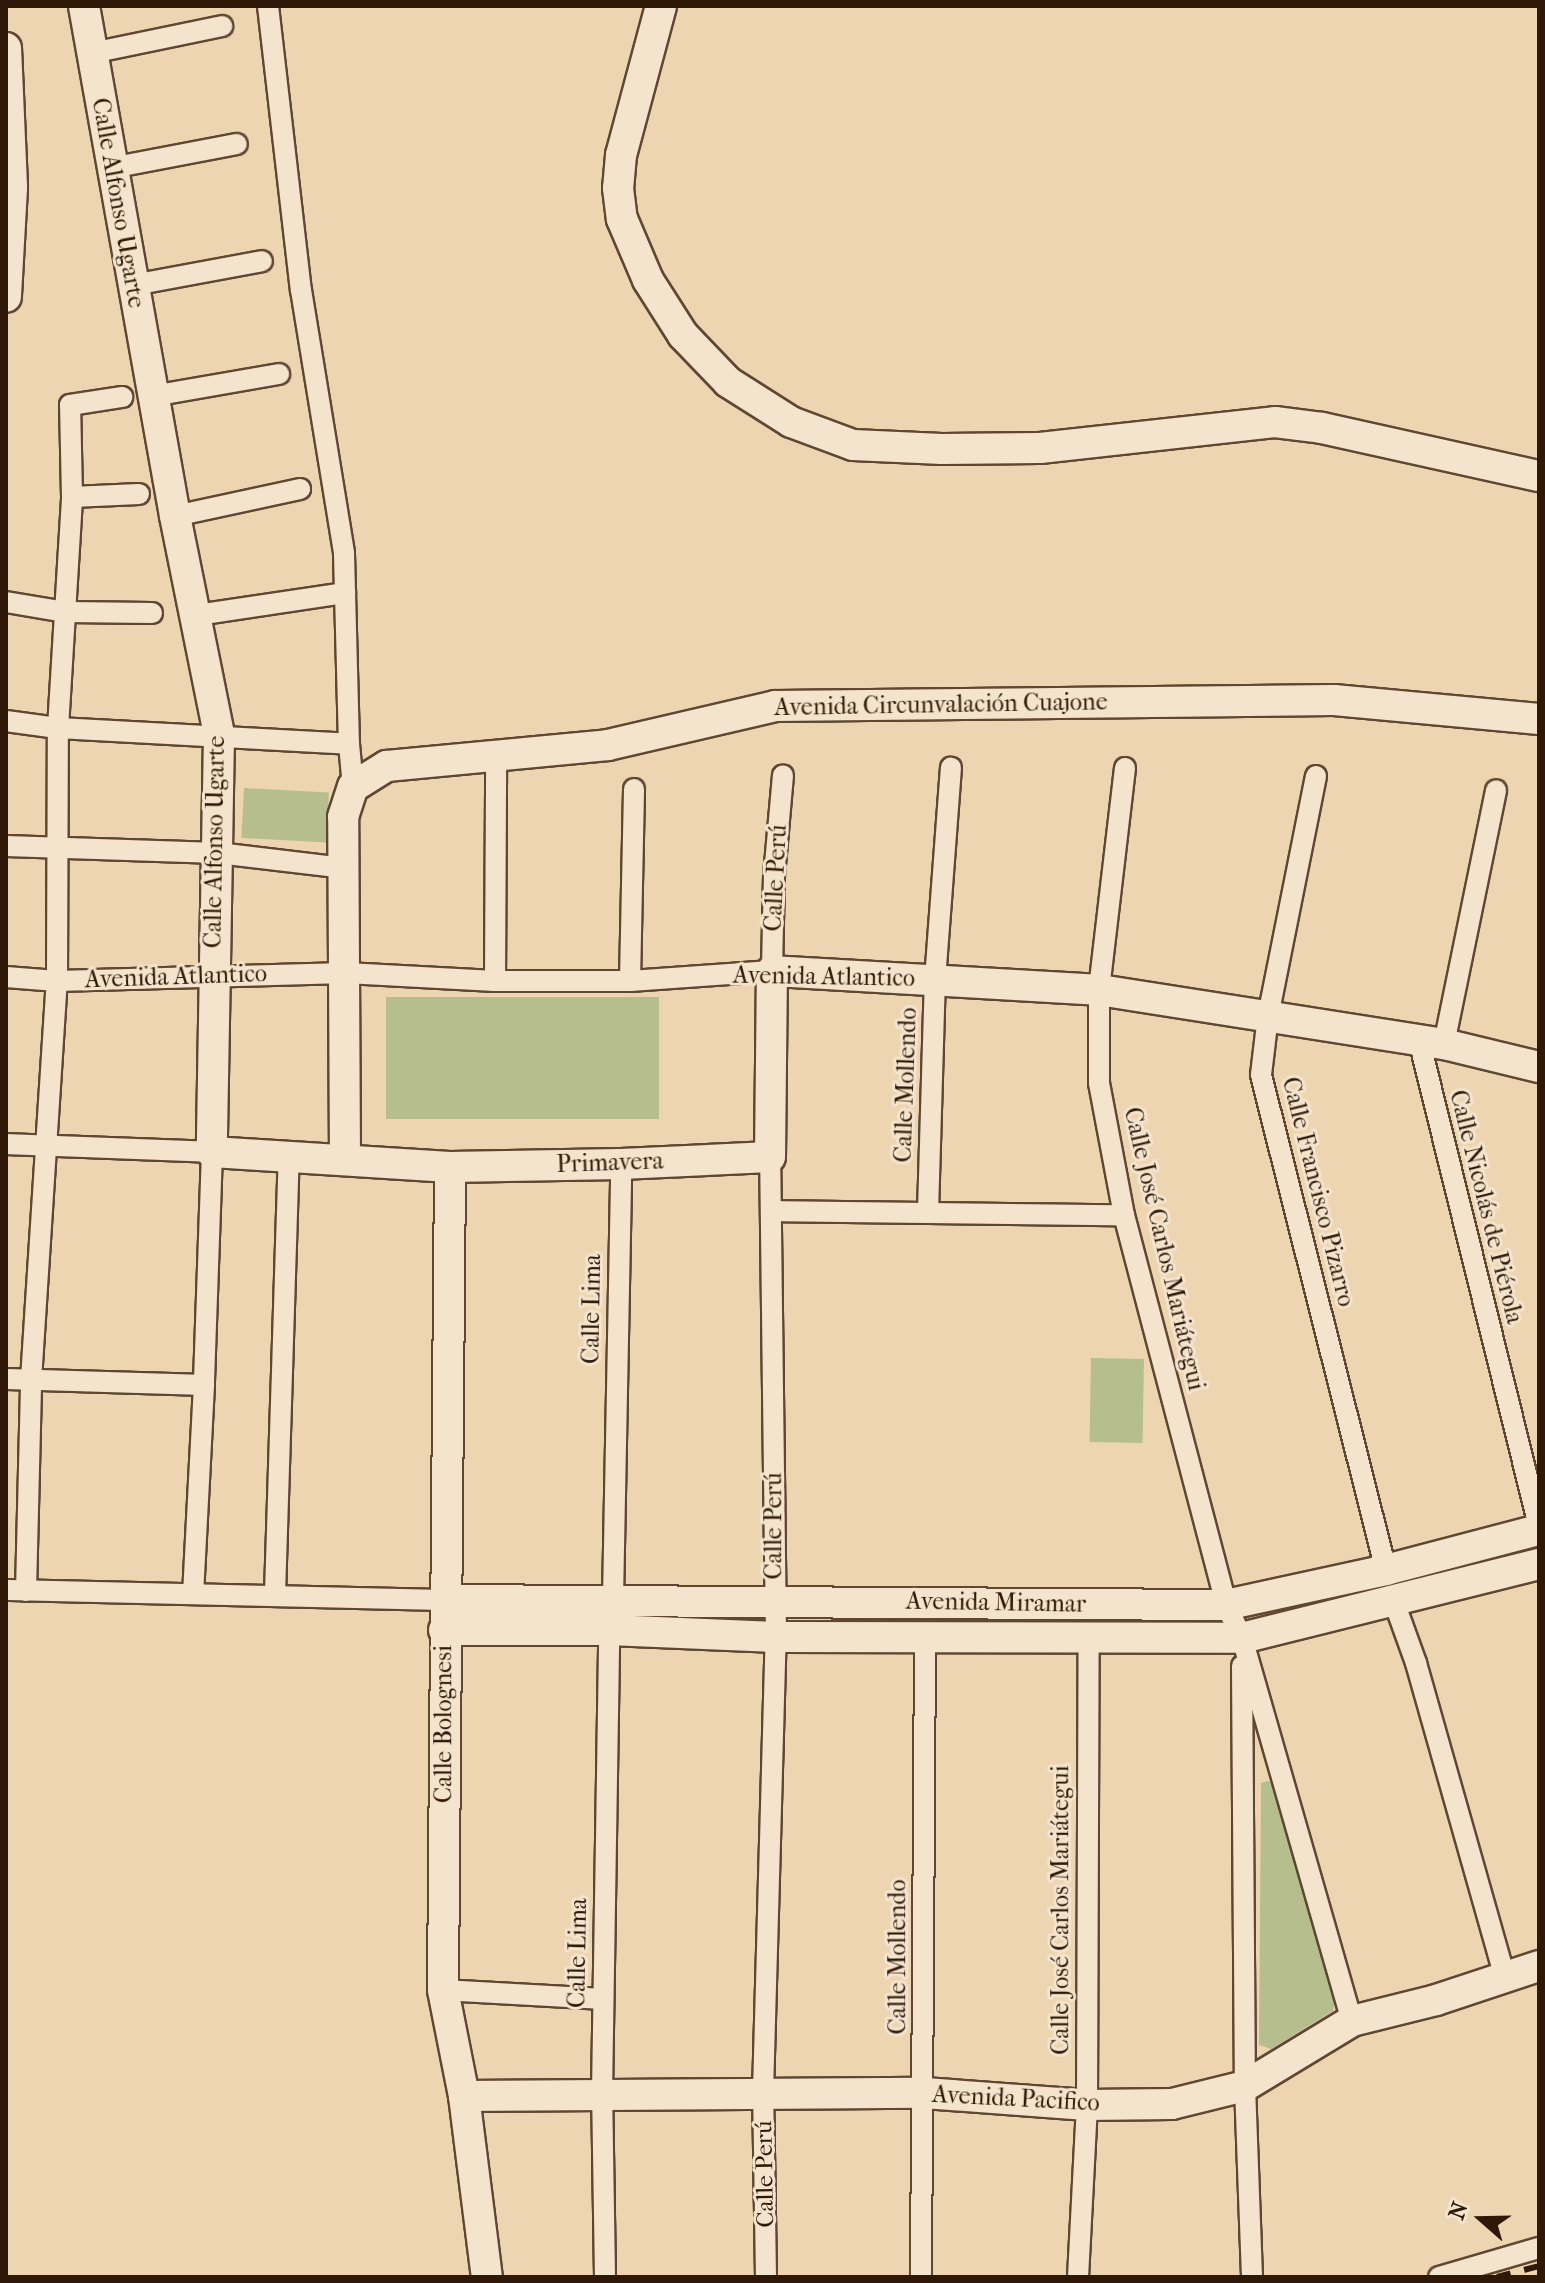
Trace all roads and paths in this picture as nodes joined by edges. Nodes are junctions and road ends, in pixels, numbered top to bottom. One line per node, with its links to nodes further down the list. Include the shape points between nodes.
1 (84, 6): 6 (main road, Calle Alfonso Ugarte)
2 (268, 6): 20 (street, via 301,290 344,554)
3 (661, 6): 15 (main road, via 621,155 622,219 648,280 683,335 728,382 791,422 853,445 942,449 1040,448 1275,422)
4 (222, 26): 6 (street)
5 (6, 48): 11 (main road, via 12,188)
6 (92, 53): 8 (main road, Calle Alfonso Ugarte)
7 (237, 144): 8 (street)
8 (111, 168): 10 (main road, Calle Alfonso Ugarte)
9 (262, 261): 10 (street)
10 (133, 285): 13 (main road, Calle Alfonso Ugarte)
11 (6, 297)
12 (279, 374): 13 (street)
13 (153, 396): 19 (main road, Calle Alfonso Ugarte)
14 (122, 397): 18 (street, via 70,405)
15 (1539, 476)
16 (300, 489): 19 (street)
17 (139, 494): 18 (street)
18 (72, 497): 22 (street)
19 (175, 516): 24 (main road, Calle Alfonso Ugarte)
20 (345, 593): 24 (street); 29 (street)
21 (6, 602): 22 (street)
22 (66, 612): 23 (street); 27 (street)
23 (152, 613)
24 (197, 615): 28 (main road, Calle Alfonso Ugarte)
25 (1539, 719): 30 (main road, Avenida Circunvalación Cuajone, via 1334,700 775,706 608,745)
26 (6, 721): 27 (street)
27 (58, 728): 28 (street); 38 (street)
28 (219, 735): 29 (street); 40 (main road, Calle Alfonso Ugarte)
29 (349, 744): 35 (street)
30 (496, 757): 35 (main road, Avenida Circunvalación Cuajone, via 387,766); 48 (street)
31 (951, 768): 46 (street, Calle Mollendo)
32 (1125, 768): 50 (street, Calle José Carlos Mariátegui)
33 (783, 775): 42 (street, Calle Perú)
34 (1316, 776): 51 (street, Calle Francisco Pizarro)
35 (353, 787): 41 (main road, via 343,817)
36 (634, 789): 49 (street)
37 (1496, 790): 52 (street, Calle Nicolás de Piérola)
38 (57, 845): 39 (street); 40 (street); 47 (street)
39 (6, 846)
40 (218, 853): 41 (street); 44 (main road, Calle Alfonso Ugarte)
41 (343, 868): 43 (main road)
42 (772, 971): 46 (main road, Avenida Atlantico); 49 (street, Avenida Atlantico); 58 (main road, Calle Perú)
43 (346, 973): 44 (street, Avenida Atlantico); 48 (street, Avenida Atlantico); 59 (main road)
44 (212, 975): 47 (street, Avenida Atlantico); 56 (main road, Calle Alfonso Ugarte)
45 (6, 977): 47 (street, Avenida Atlantico)
46 (935, 980): 50 (main road, Avenida Atlantico); 63 (street, Calle Mollendo)
47 (57, 981): 55 (street)
48 (495, 981): 49 (street, Avenida Atlantico)
49 (630, 981)
50 (1099, 990): 51 (main road, Avenida Atlantico); 64 (street, Calle José Carlos Mariátegui, via 1099,1083)
51 (1268, 1016): 52 (main road, Avenida Atlantico); 70 (street, Calle Francisco Pizarro, via 1261,1075)
52 (1431, 1042): 53 (main road, Avenida Atlantico); 68 (street, Calle Nicolás de Piérola)
53 (1539, 1067)
54 (6, 1144): 55 (street)
55 (45, 1148): 56 (street); 66 (street)
56 (212, 1152): 57 (main road, Primavera); 67 (street, Calle Alfonso Ugarte)
57 (289, 1156): 59 (main road, Primavera); 73 (street)
58 (770, 1157): 60 (main road, Primavera); 62 (street, Calle Perú)
59 (345, 1159): 61 (main road, Primavera)
60 (621, 1164): 61 (main road, Primavera); 74 (street, Calle Lima)
61 (450, 1167): 76 (main road, Calle Bolognesi)
62 (772, 1211): 63 (street); 77 (street, Calle Perú)
63 (928, 1212): 64 (street)
64 (1124, 1215): 78 (street, Calle José Carlos Mariátegui)
65 (6, 1379): 66 (street)
66 (31, 1380): 67 (street); 71 (street)
67 (204, 1385): 72 (street, Calle Alfonso Ugarte)
68 (1539, 1528): 70 (main road, Avenida Miramar)
69 (1539, 1564): 75 (main road, Avenida Miramar)
70 (1386, 1570): 78 (main road, Avenida Miramar)
71 (16, 1591): 72 (street)
72 (193, 1594): 73 (street)
73 (275, 1594): 76 (street)
74 (613, 1599): 76 (main road, Avenida Miramar); 77 (main road, Avenida Miramar)
75 (1393, 1599): 83 (main road, Avenida Miramar); 86 (street)
76 (444, 1600): 79 (main road, Calle Bolognesi)
77 (774, 1601): 78 (main road, Avenida Miramar); 81 (street, Calle Perú)
78 (1226, 1605): 83 (street, Calle José Carlos Mariátegui)
79 (444, 1630): 80 (main road, Avenida Miramar); 87 (main road, Calle Bolognesi)
80 (609, 1630): 81 (main road, Avenida Miramar); 88 (street, Calle Lima)
81 (776, 1637): 82 (main road, Avenida Miramar); 91 (street, Calle Perú)
82 (925, 1638): 84 (main road, Avenida Miramar); 92 (street, Calle Mollendo)
83 (1242, 1638): 84 (main road, Avenida Miramar); 89 (street, Calle José Carlos Mariátegui); 90 (street)
84 (1089, 1639): 95 (street, Calle José Carlos Mariátegui)
85 (1539, 1966): 86 (main road, Avenida Pacifico)
86 (1506, 1980): 89 (main road, Avenida Pacifico)
87 (443, 1990): 88 (street); 94 (main road, Calle Bolognesi)
88 (603, 1999): 93 (street, Calle Lima)
89 (1352, 2021): 90 (main road, Avenida Pacifico)
90 (1245, 2086): 95 (main road, Avenida Pacifico, via 1172,2104); 102 (street)
91 (763, 2092): 92 (main road, Avenida Pacifico); 93 (main road, Avenida Pacifico); 99 (street, Calle Perú)
92 (924, 2093): 95 (main road, Avenida Pacifico); 100 (street, Calle Mollendo)
93 (602, 2094): 94 (main road, Avenida Pacifico); 98 (street, Calle Lima)
94 (464, 2096): 97 (main road, Calle Bolognesi)
95 (1087, 2105): 101 (street, Calle José Carlos Mariátegui)
96 (1539, 2248): 103 (street)
97 (487, 2277)
98 (605, 2277)
99 (766, 2277)
100 (921, 2277)
101 (1078, 2277)
102 (1252, 2277)
103 (1439, 2277)

